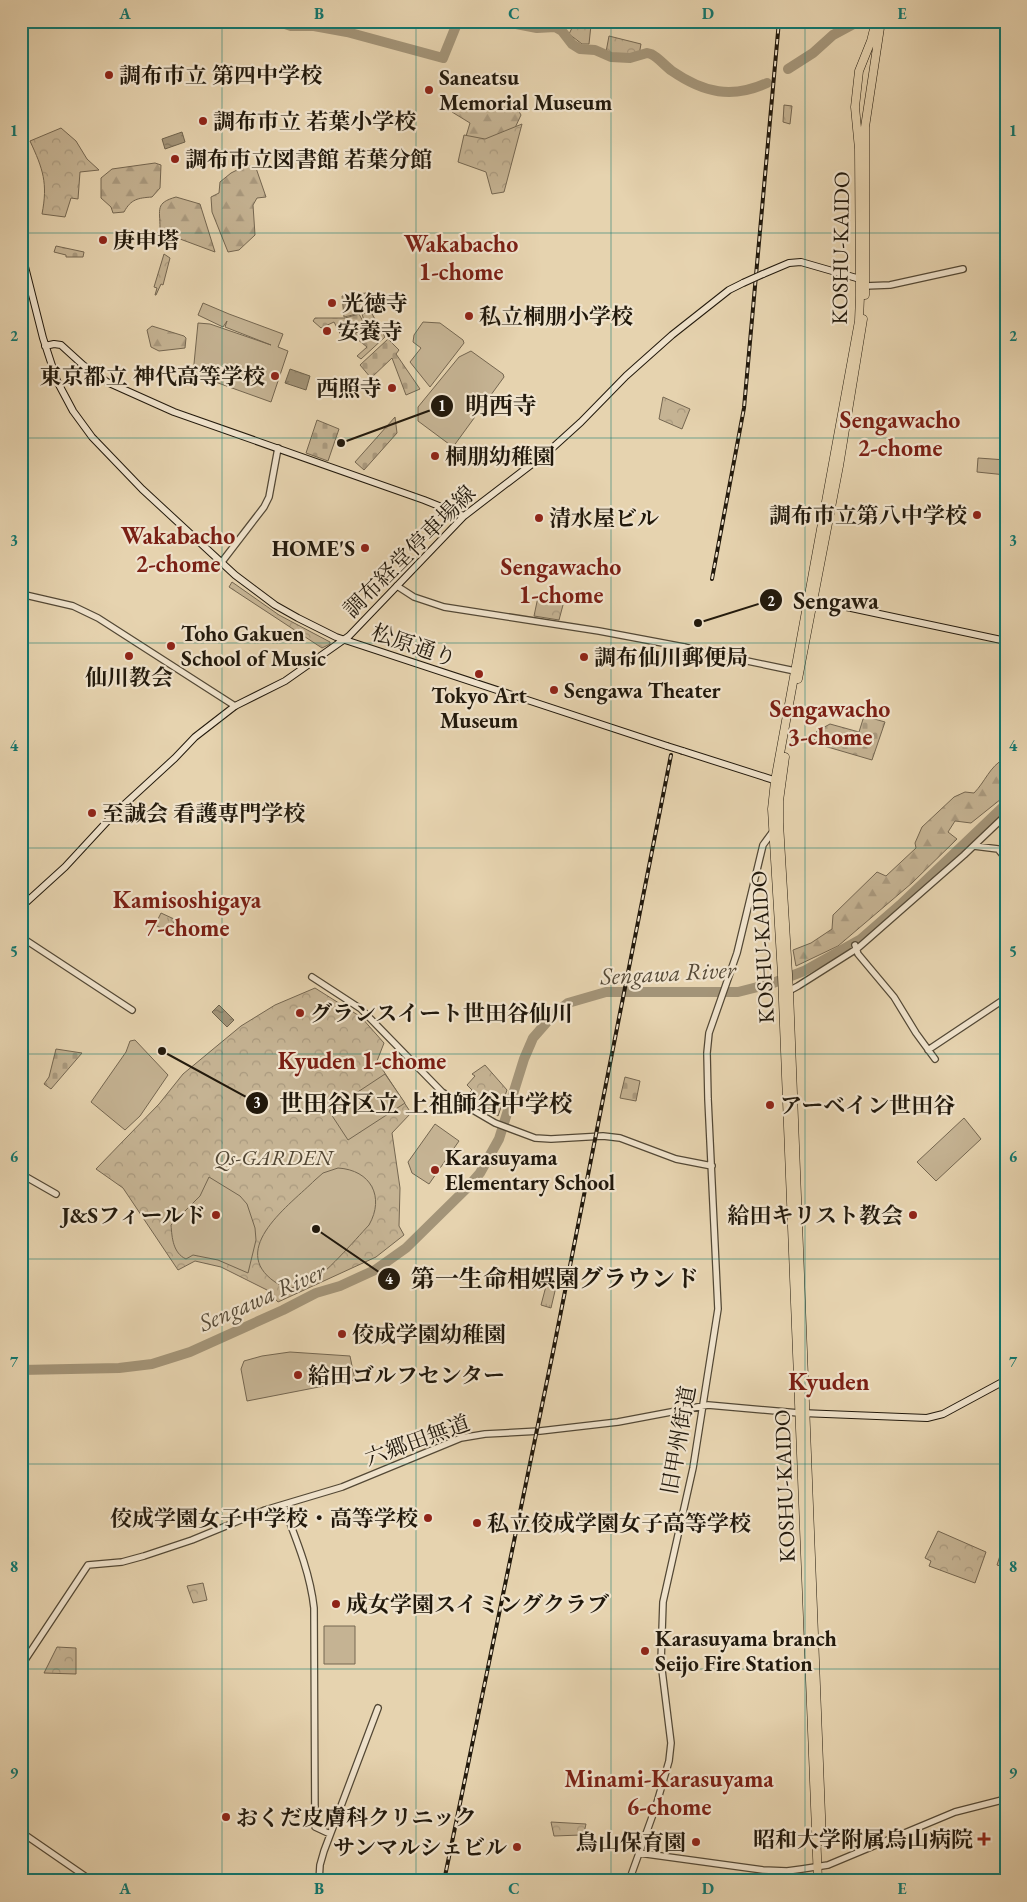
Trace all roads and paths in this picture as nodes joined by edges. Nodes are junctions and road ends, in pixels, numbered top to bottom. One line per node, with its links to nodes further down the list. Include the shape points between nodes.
1 (876, 21): 5 (highway, KOSHU-KAIDO, via 860,71 855,107)
2 (882, 21): 6 (highway, KOSHU-KAIDO, via 865,127)
3 (21, 251): 7 (main road, 松原通り)
4 (963, 270): 6 (street, via 882,286)
5 (860, 278): 6 (main road); 9 (main road, 調布経堂停車場線, bridge, via 801,262 789,263 729,290 672,335 549,450); 13 (highway, KOSHU-KAIDO, via 859,321)
6 (865, 286): 13 (highway, KOSHU-KAIDO, via 860,344)
7 (45, 346): 8 (main road, via 61,345 93,373 119,388 174,412); 10 (main road, 松原通り, via 64,396 92,438)
8 (278, 448): 9 (main road); 10 (street, via 269,497)
9 (464, 516): 11 (main road, 調布経堂停車場線)
10 (221, 563): 14 (main road, 松原通り, via 281,608)
11 (397, 586): 14 (main road, 調布経堂停車場線); 16 (street, bridge, via 414,597 444,607 599,631)
12 (21, 594): 17 (street, via 74,606 98,618)
13 (811, 600): 15 (main road); 16 (highway, KOSHU-KAIDO); 18 (highway, KOSHU-KAIDO)
14 (344, 639): 17 (main road, 調布経堂停車場線, via 285,681); 18 (main road, 松原通り, bridge)
15 (1006, 641)
16 (795, 671): 18 (highway, KOSHU-KAIDO)
17 (235, 706): 26 (main road, 調布経堂停車場線, via 188,743)
18 (778, 782): 20 (highway, KOSHU-KAIDO); 21 (highway, KOSHU-KAIDO, via 772,809)
19 (1006, 815): 22 (street)
20 (780, 823): 21 (street); 29 (highway, KOSHU-KAIDO)
21 (773, 831): 23 (street); 24 (highway, KOSHU-KAIDO)
22 (974, 846): 25 (street, via 998,849); 28 (street)
23 (761, 851): 24 (street); 36 (street, 旧甲州街道, via 737,953 709,1033)
24 (775, 855): 29 (highway, KOSHU-KAIDO)
25 (1006, 858)
26 (21, 907)
27 (21, 937): 33 (street)
28 (855, 947): 31 (street); 34 (street, via 894,997)
29 (785, 973): 31 (highway, KOSHU-KAIDO)
30 (312, 978): 36 (street, via 361,1009 442,1092 498,1124 542,1139 620,1138 676,1158)
31 (786, 989): 41 (highway, KOSHU-KAIDO)
32 (1006, 998): 34 (street)
33 (132, 1010)
34 (928, 1050): 35 (street)
35 (934, 1059)
36 (712, 1166): 40 (street, 旧甲州街道, via 718,1309)
37 (21, 1174): 38 (street)
38 (56, 1194)
39 (1006, 1380): 41 (main road, via 933,1417)
40 (702, 1407): 41 (street, 六郷田無道); 42 (street, 六郷田無道, via 618,1422 461,1438 342,1486); 48 (street, 旧甲州街道, via 693,1468 663,1602 661,1662 671,1743 669,1761)
41 (802, 1413): 49 (highway, KOSHU-KAIDO)
42 (283, 1505): 43 (street, 六郷田無道, via 144,1556 88,1565); 47 (street, via 312,1585 315,1827)
43 (21, 1666)
44 (378, 1708): 47 (street)
45 (1006, 1799): 49 (street, via 955,1812)
46 (21, 1832): 50 (street)
47 (330, 1834): 51 (street, via 320,1865)
48 (639, 1853): 49 (street, via 762,1870 787,1871); 52 (street, 旧甲州街道)
49 (820, 1866): 53 (highway, KOSHU-KAIDO); 54 (highway, KOSHU-KAIDO)
50 (92, 1881)
51 (319, 1881)
52 (628, 1881)
53 (818, 1881)
54 (824, 1881)

